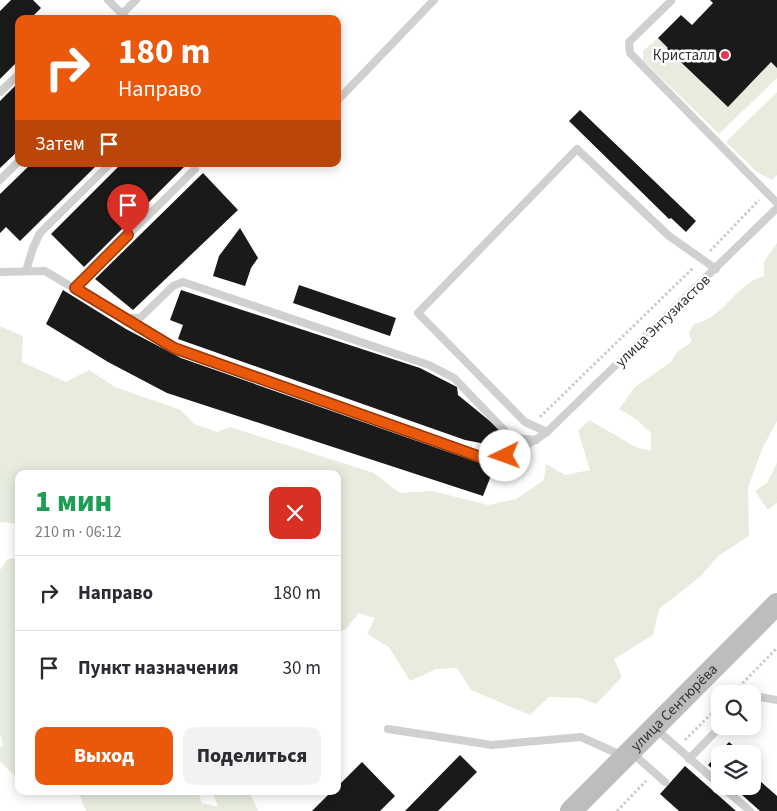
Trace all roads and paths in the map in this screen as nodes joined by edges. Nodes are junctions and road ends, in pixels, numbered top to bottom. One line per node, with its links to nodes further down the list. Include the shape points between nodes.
1 (108, 0): 5 (lane)
2 (136, 0): 6 (lane)
3 (434, 0): 9 (lane)
4 (671, 1): 14 (lane, via 629,42 630,54)
5 (124, 15)
6 (126, 15)
7 (15, 78): 8 (lane)
8 (0, 92)
9 (341, 97)
10 (15, 166): 13 (lane)
11 (107, 167): 19 (lane, via 40,233)
12 (195, 169): 21 (lane)
13 (0, 180)
14 (766, 192): 15 (lane); 17 (path)
15 (777, 203)
16 (777, 208): 18 (lane, улица Энтузиастов)
17 (702, 259): 18 (lane); 23 (path); 23 (lane, via 669,236 577,149 418,313 525,422)
18 (716, 269): 24 (lane, улица Энтузиастов)
19 (26, 271): 20 (lane, улица Энтузиастов); 21 (lane, улица Энтузиастов, via 45,271)
20 (0, 272)
21 (75, 288): 22 (lane, улица Энтузиастов)
22 (124, 318): 25 (lane, улица Энтузиастов, via 174,348 486,459 505,456); 25 (lane, via 140,318 172,286 183,282 429,365 454,378 507,433 516,438)
23 (532, 425): 24 (lane)
24 (547, 432): 25 (lane, улица Энтузиастов)
25 (536, 440)
26 (777, 604): 31 (main road, улица Сентюрёва)
27 (777, 648): 28 (path)
28 (741, 685)
29 (761, 697): 30 (lane)
30 (777, 700)
31 (654, 727): 34 (main road, улица Сентюрёва); 35 (lane)
32 (388, 729): 34 (lane, via 492,745 581,737)
33 (712, 735): 35 (lane)
34 (627, 754): 37 (lane); 39 (main road, улица Сентюрёва)
35 (689, 758): 36 (lane)
36 (711, 777)
37 (665, 782)
38 (731, 795): 40 (lane)
39 (571, 811)
40 (750, 811)

